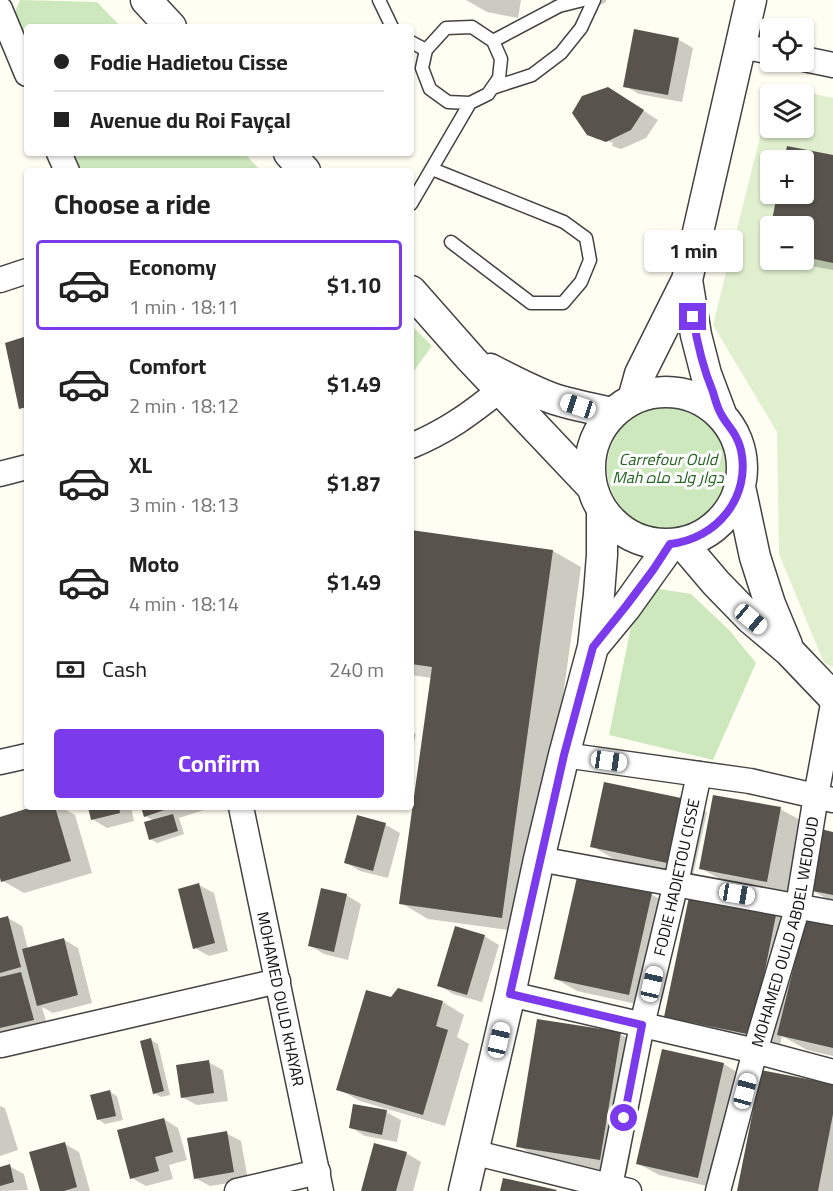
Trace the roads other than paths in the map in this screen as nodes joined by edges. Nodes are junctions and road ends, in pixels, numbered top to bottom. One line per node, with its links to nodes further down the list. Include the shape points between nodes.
1 (146, 0): 7 (street)
2 (379, 0): 8 (lane)
3 (582, 0): 9 (lane, via 559,6)
4 (594, 0): 17 (lane, via 581,28 561,53 532,75)
5 (751, 0): 11 (street)
6 (0, 9): 16 (street)
7 (168, 24)
8 (391, 24)
9 (493, 41): 12 (lane, via 472,27 446,28); 17 (lane, via 501,59 499,78)
10 (414, 44): 12 (lane)
11 (741, 46): 13 (street); 26 (street)
12 (426, 50): 18 (lane, via 422,68 430,89 448,102)
13 (760, 50)
14 (814, 61): 15 (street)
15 (833, 64)
16 (24, 67)
17 (492, 88): 18 (lane)
18 (470, 103): 21 (lane)
19 (292, 156): 20 (street)
20 (302, 168)
21 (432, 169): 22 (lane); 23 (lane, via 564,222 586,238 590,260 581,282 563,303 531,303)
22 (414, 199)
23 (451, 242)
24 (24, 272): 25 (street)
25 (0, 280)
26 (687, 280): 30 (street); 31 (street, via 701,355)
27 (414, 294): 28 (street)
28 (471, 359): 29 (street); 30 (street, via 552,398 578,406)
29 (500, 390): 32 (street, via 465,417); 36 (street)
30 (623, 406): 31 (street, via 655,392 679,392 702,400); 36 (street, via 601,429 592,448 590,467)
31 (721, 414): 35 (street, via 741,448)
32 (414, 445)
33 (24, 469): 34 (street)
34 (0, 474)
35 (740, 487): 37 (street, via 733,506 721,521 705,533); 39 (street, via 755,556)
36 (597, 499): 37 (street, via 615,525 632,536); 38 (street, via 602,555)
37 (676, 543): 38 (street); 39 (street, via 751,619)
38 (593, 647): 42 (street)
39 (789, 651): 40 (street)
40 (833, 697)
41 (833, 704): 46 (street, MOHAMED OULD ABDEL WEDOUD)
42 (564, 755): 45 (street); 48 (street)
43 (24, 757): 44 (street)
44 (0, 762)
45 (699, 774): 46 (street); 49 (street, FODIE HADIETOU CISSE)
46 (824, 798): 50 (street, MOHAMED OULD ABDEL WEDOUD)
47 (242, 810): 52 (street, MOHAMED OULD KHAYAR)
48 (539, 859): 49 (street); 53 (street)
49 (676, 883): 50 (street); 54 (street, FODIE HADIETOU CISSE)
50 (798, 906): 51 (street); 56 (street, MOHAMED OULD ABDEL WEDOUD)
51 (833, 913)
52 (278, 981): 55 (street); 59 (street, MOHAMED OULD KHAYAR)
53 (510, 994): 54 (street); 58 (street)
54 (642, 1025): 56 (street); 60 (street, FODIE HADIETOU CISSE)
55 (1, 1045)
56 (755, 1051): 57 (street); 63 (street, MOHAMED OULD ABDEL WEDOUD)
57 (833, 1072)
58 (472, 1152): 60 (street); 62 (street)
59 (320, 1181): 61 (street)
60 (616, 1190)
61 (237, 1191)
62 (464, 1191)
63 (718, 1191)

